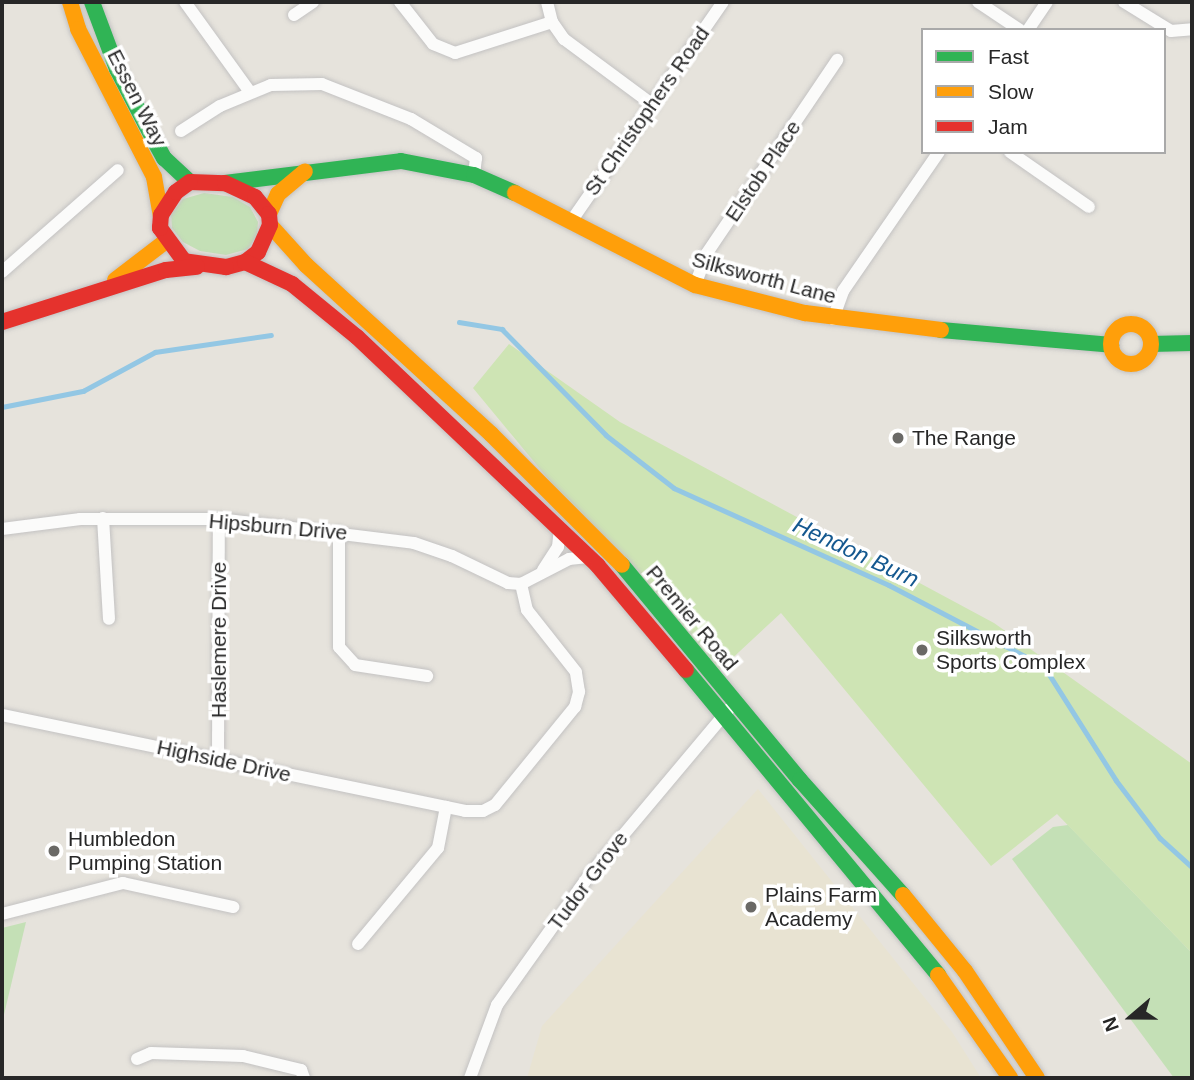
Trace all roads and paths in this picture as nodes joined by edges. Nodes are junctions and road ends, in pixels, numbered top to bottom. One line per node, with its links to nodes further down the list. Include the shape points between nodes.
1 (70, 2): 28 (main road, Essen Way, via 78,29 154,177)
2 (92, 2): 25 (main road, Essen Way, via 117,69 154,141 164,158)
3 (185, 2): 17 (street)
4 (313, 2): 11 (street)
5 (400, 2): 12 (street, via 433,44 455,53)
6 (547, 2): 12 (street)
7 (723, 2): 18 (street, St Christophers Road)
8 (978, 2): 13 (street)
9 (1047, 2): 14 (street)
10 (1124, 2): 15 (street, via 1171,31)
11 (294, 15)
12 (552, 22): 18 (street, via 564,39 600,70)
13 (1017, 28)
14 (1029, 28)
15 (1192, 29)
16 (837, 60): 35 (street, Elstob Place, via 707,253)
17 (250, 93): 19 (street); 24 (street, via 271,85 322,84 411,119 476,158)
18 (653, 105): 30 (street, St Christophers Road)
19 (181, 131)
20 (938, 154): 37 (street, via 843,291)
21 (1013, 154): 27 (street)
22 (118, 170): 34 (street)
23 (305, 171): 24 (main road, Silksworth Lane, via 401,161); 26 (main road, Silksworth Lane); 29 (main road, via 278,194)
24 (474, 175): 30 (main road, Silksworth Lane)
25 (190, 182): 26 (main road, Premier Road); 28 (main road, via 176,192)
26 (225, 183): 29 (main road, Premier Road, via 255,197)
27 (1089, 207)
28 (161, 215): 31 (main road)
29 (269, 219): 32 (main road, via 266,241); 52 (main road, Premier Road, via 306,265 491,434 611,553)
30 (572, 220): 35 (main road, Silksworth Lane)
31 (166, 241): 33 (main road, via 184,261); 36 (main road)
32 (245, 262): 33 (main road); 45 (main road, Premier Road, via 292,284 357,337)
33 (208, 266): 36 (main road, via 166,270)
34 (2, 272)
35 (695, 285): 37 (main road, Silksworth Lane)
36 (106, 287): 38 (main road)
37 (833, 319): 41 (main road, Silksworth Lane, via 1016,340)
38 (2, 322)
39 (1192, 343): 40 (main road)
40 (1151, 344): 41 (main road, via 1143,360 1132,364 1120,360); 41 (main road, via 1143,327 1130,324 1119,328)
41 (1111, 345)
42 (103, 518): 43 (street, Hipsburn Drive); 44 (street, Hipsburn Drive); 50 (street)
43 (219, 519): 46 (street, Hipsburn Drive); 55 (street, Haslemere Drive)
44 (2, 529)
45 (560, 529): 47 (main road, Premier Road); 48 (street, via 558,547)
46 (340, 532): 49 (street, Hipsburn Drive, via 414,543 453,555 508,583); 51 (street, via 339,647 355,665)
47 (588, 557): 48 (street); 54 (main road, Premier Road)
48 (543, 571): 49 (street)
49 (521, 584): 56 (street, Highside Drive, via 527,610 576,672 579,692 575,707 495,805 483,811)
50 (109, 619)
51 (427, 676)
52 (736, 704): 54 (street, Tudor Grove); 64 (main road, Premier Road, via 965,971)
53 (2, 715): 55 (street, Highside Drive)
54 (722, 715): 62 (street, Tudor Grove, via 588,877 497,1005); 63 (main road, Premier Road, via 914,941)
55 (218, 760): 56 (street, Highside Drive)
56 (446, 807): 59 (street, via 438,848)
57 (233, 907): 58 (street, via 123,883)
58 (2, 914)
59 (358, 944)
60 (137, 1059): 61 (street, via 151,1053 243,1056 301,1070)
61 (304, 1078)
62 (470, 1078)
63 (1010, 1078)
64 (1037, 1078)

